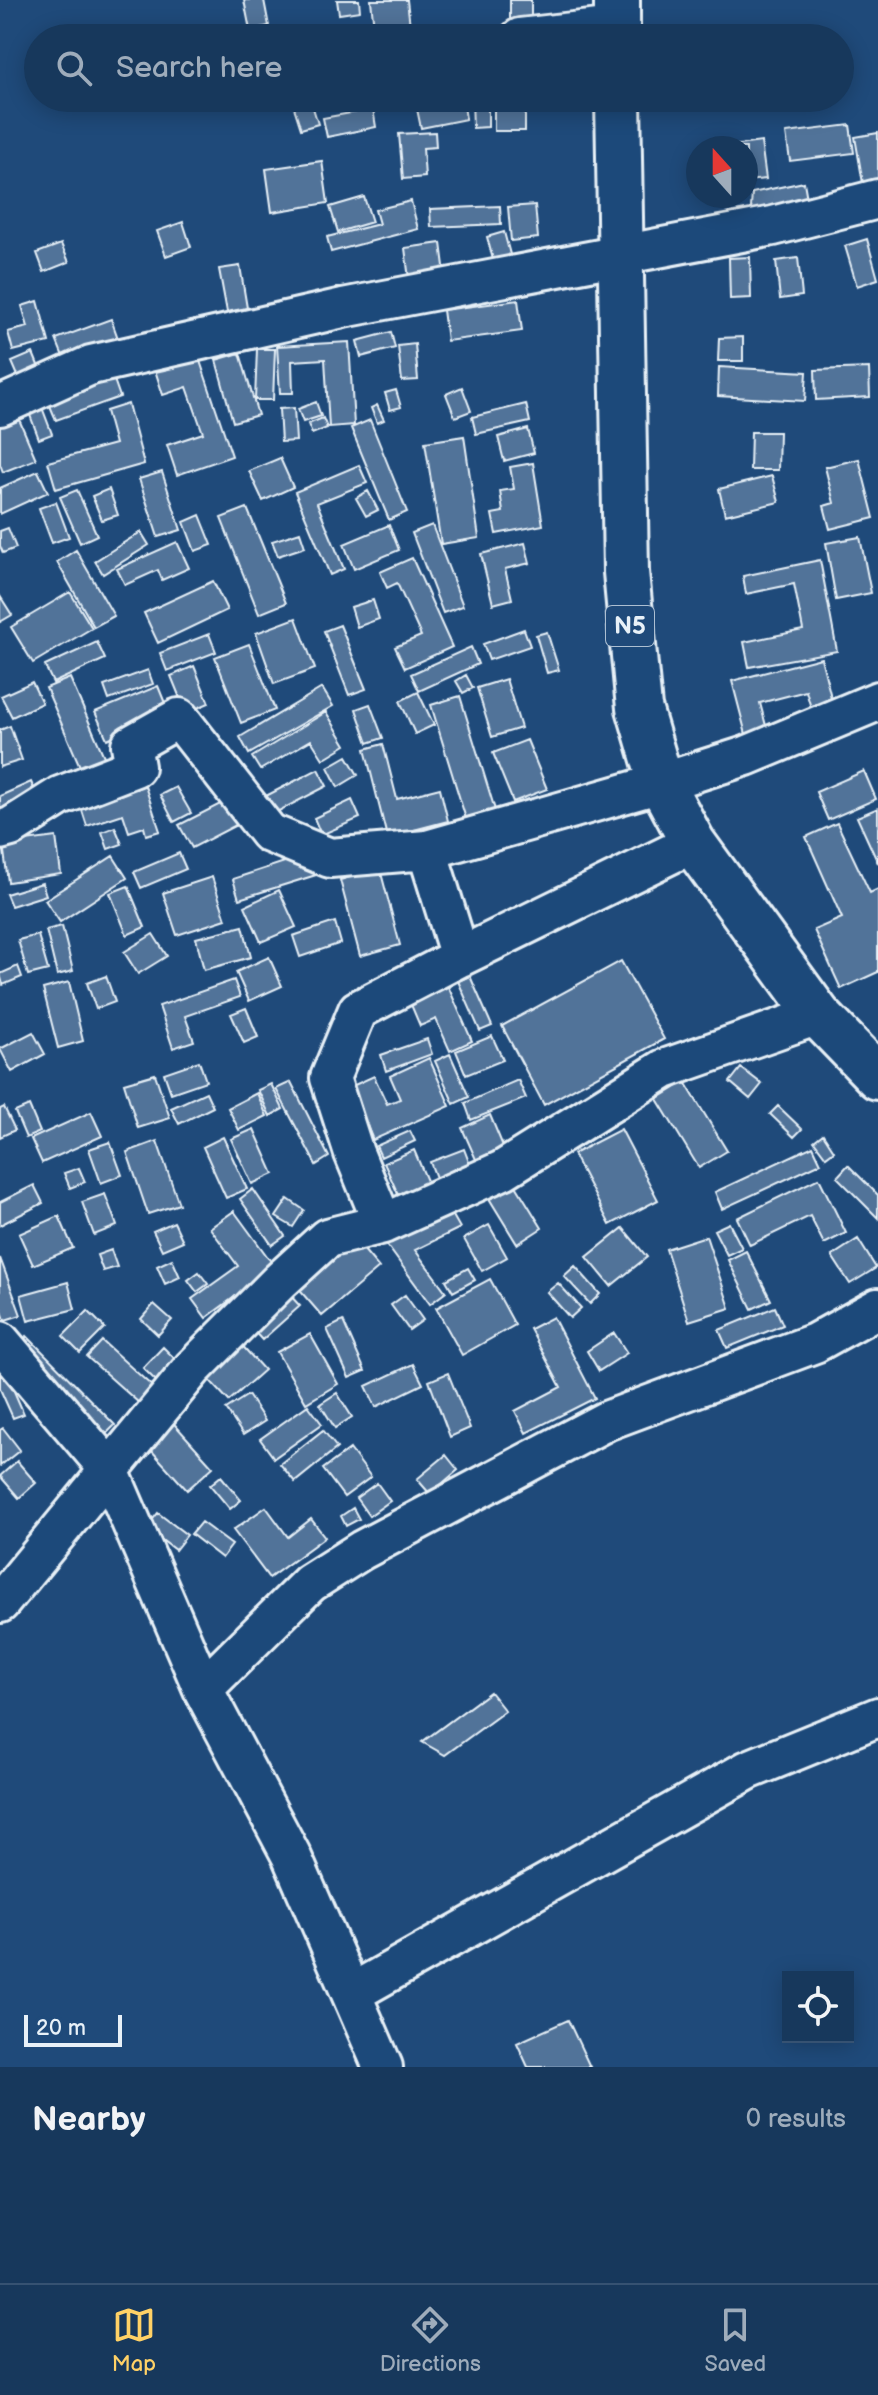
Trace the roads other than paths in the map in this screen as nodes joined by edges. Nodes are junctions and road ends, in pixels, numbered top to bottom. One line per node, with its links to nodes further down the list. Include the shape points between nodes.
1 (618, 112): 3 (main road, N5 / N5)
2 (878, 199): 3 (street, via 773,226)
3 (621, 255): 4 (street, via 343,308 91,365); 6 (main road, N5 / N5, via 626,572 639,708)
4 (0, 406)
5 (878, 701): 6 (street, via 746,756)
6 (661, 783): 8 (main road, N5 / N5); 9 (street)
7 (0, 830): 9 (street, via 60,796 135,767 131,745 179,718 269,833 330,858)
8 (693, 843): 10 (street); 11 (main road, N5 / N5)
9 (427, 850): 10 (street)
10 (460, 957): 13 (street, via 358,1010 330,1078)
11 (818, 1015): 12 (main road, N5 / N5); 13 (street, via 664,1069 503,1170)
12 (878, 1077)
13 (383, 1224): 16 (street, via 327,1238 193,1368)
14 (878, 1308): 18 (street, via 815,1343 606,1421 362,1550 310,1583)
15 (0, 1341): 16 (street)
16 (108, 1468): 17 (street); 18 (street)
17 (0, 1603)
18 (203, 1689): 20 (street, via 291,1855)
19 (878, 1717): 20 (street, via 748,1770)
20 (352, 1993): 21 (street)
21 (383, 2067)

